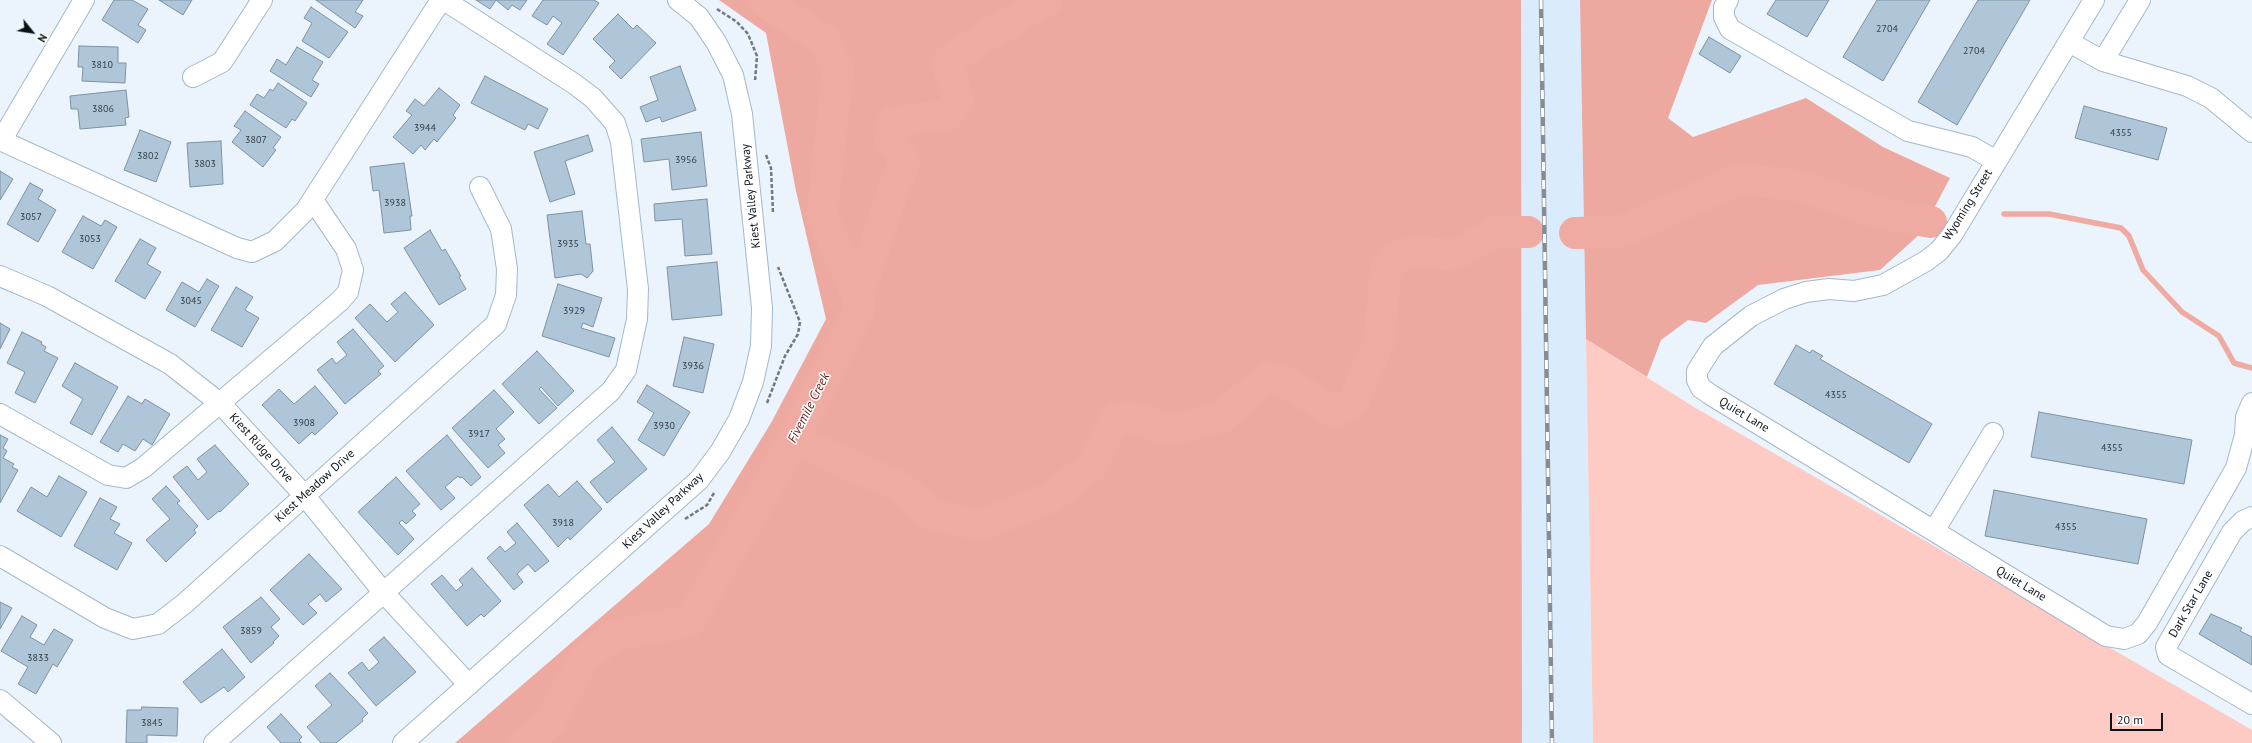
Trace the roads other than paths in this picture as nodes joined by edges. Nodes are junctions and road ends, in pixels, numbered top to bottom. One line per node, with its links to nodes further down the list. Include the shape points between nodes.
1 (84, 0): 13 (street)
2 (262, 0): 11 (street, via 222,62)
3 (441, 0): 16 (street)
4 (444, 0): 27 (street, via 573,83 593,98 615,123 621,142 638,290 637,318 626,370 611,391)
5 (678, 0): 28 (street, Kiest Valley Parkway, via 699,17 716,42 733,75 742,114 762,308 761,346 753,382 739,419 720,452 699,480)
6 (1728, 0): 14 (street, via 1724,7 1724,17 1730,29 1908,131 1972,147)
7 (2140, 0): 10 (street)
8 (2093, 1): 9 (street, Wyoming Street)
9 (2069, 42): 10 (street); 14 (street, Wyoming Street)
10 (2103, 61): 12 (street, via 2187,86 2211,98)
11 (193, 77)
12 (2252, 132)
13 (1, 141): 16 (street, via 237,248 252,252 275,242)
14 (1996, 161): 18 (street, Wyoming Street, via 1952,235 1939,251 1926,261 1895,279 1867,290 1829,289 1806,292 1777,303 1733,328 1713,346)
15 (480, 187): 23 (street, Kiest Meadow Drive, via 501,230 507,269 506,295 496,324)
16 (313, 200): 20 (street, via 346,249 353,270 348,292 340,302)
17 (0, 276): 20 (street, Kiest Ridge Drive, via 46,296 170,364)
18 (1697, 371): 25 (street, Quiet Lane, via 1697,380 1701,388 1711,395)
19 (2252, 403): 25 (street, Quiet Lane, via 2246,417 2245,435 2236,468 2147,623 2138,634 2124,639 2106,636)
20 (221, 404): 21 (street, via 143,468 126,478 108,475); 23 (street, Kiest Ridge Drive)
21 (0, 414)
22 (1993, 434): 25 (street)
23 (304, 495): 26 (street, Kiest Meadow Drive, via 184,604 158,624 133,629 105,618); 27 (street, Kiest Ridge Drive)
24 (2252, 517): 30 (street, Dark Star Lane, via 2243,521 2232,532 2166,647 2168,655)
25 (1934, 531)
26 (0, 556)
27 (384, 593): 28 (street, Kiest Ridge Drive); 32 (street)
28 (469, 685): 33 (street, Kiest Valley Parkway)
29 (0, 700): 31 (street)
30 (2252, 704)
31 (51, 743)
32 (214, 743)
33 (403, 743)

